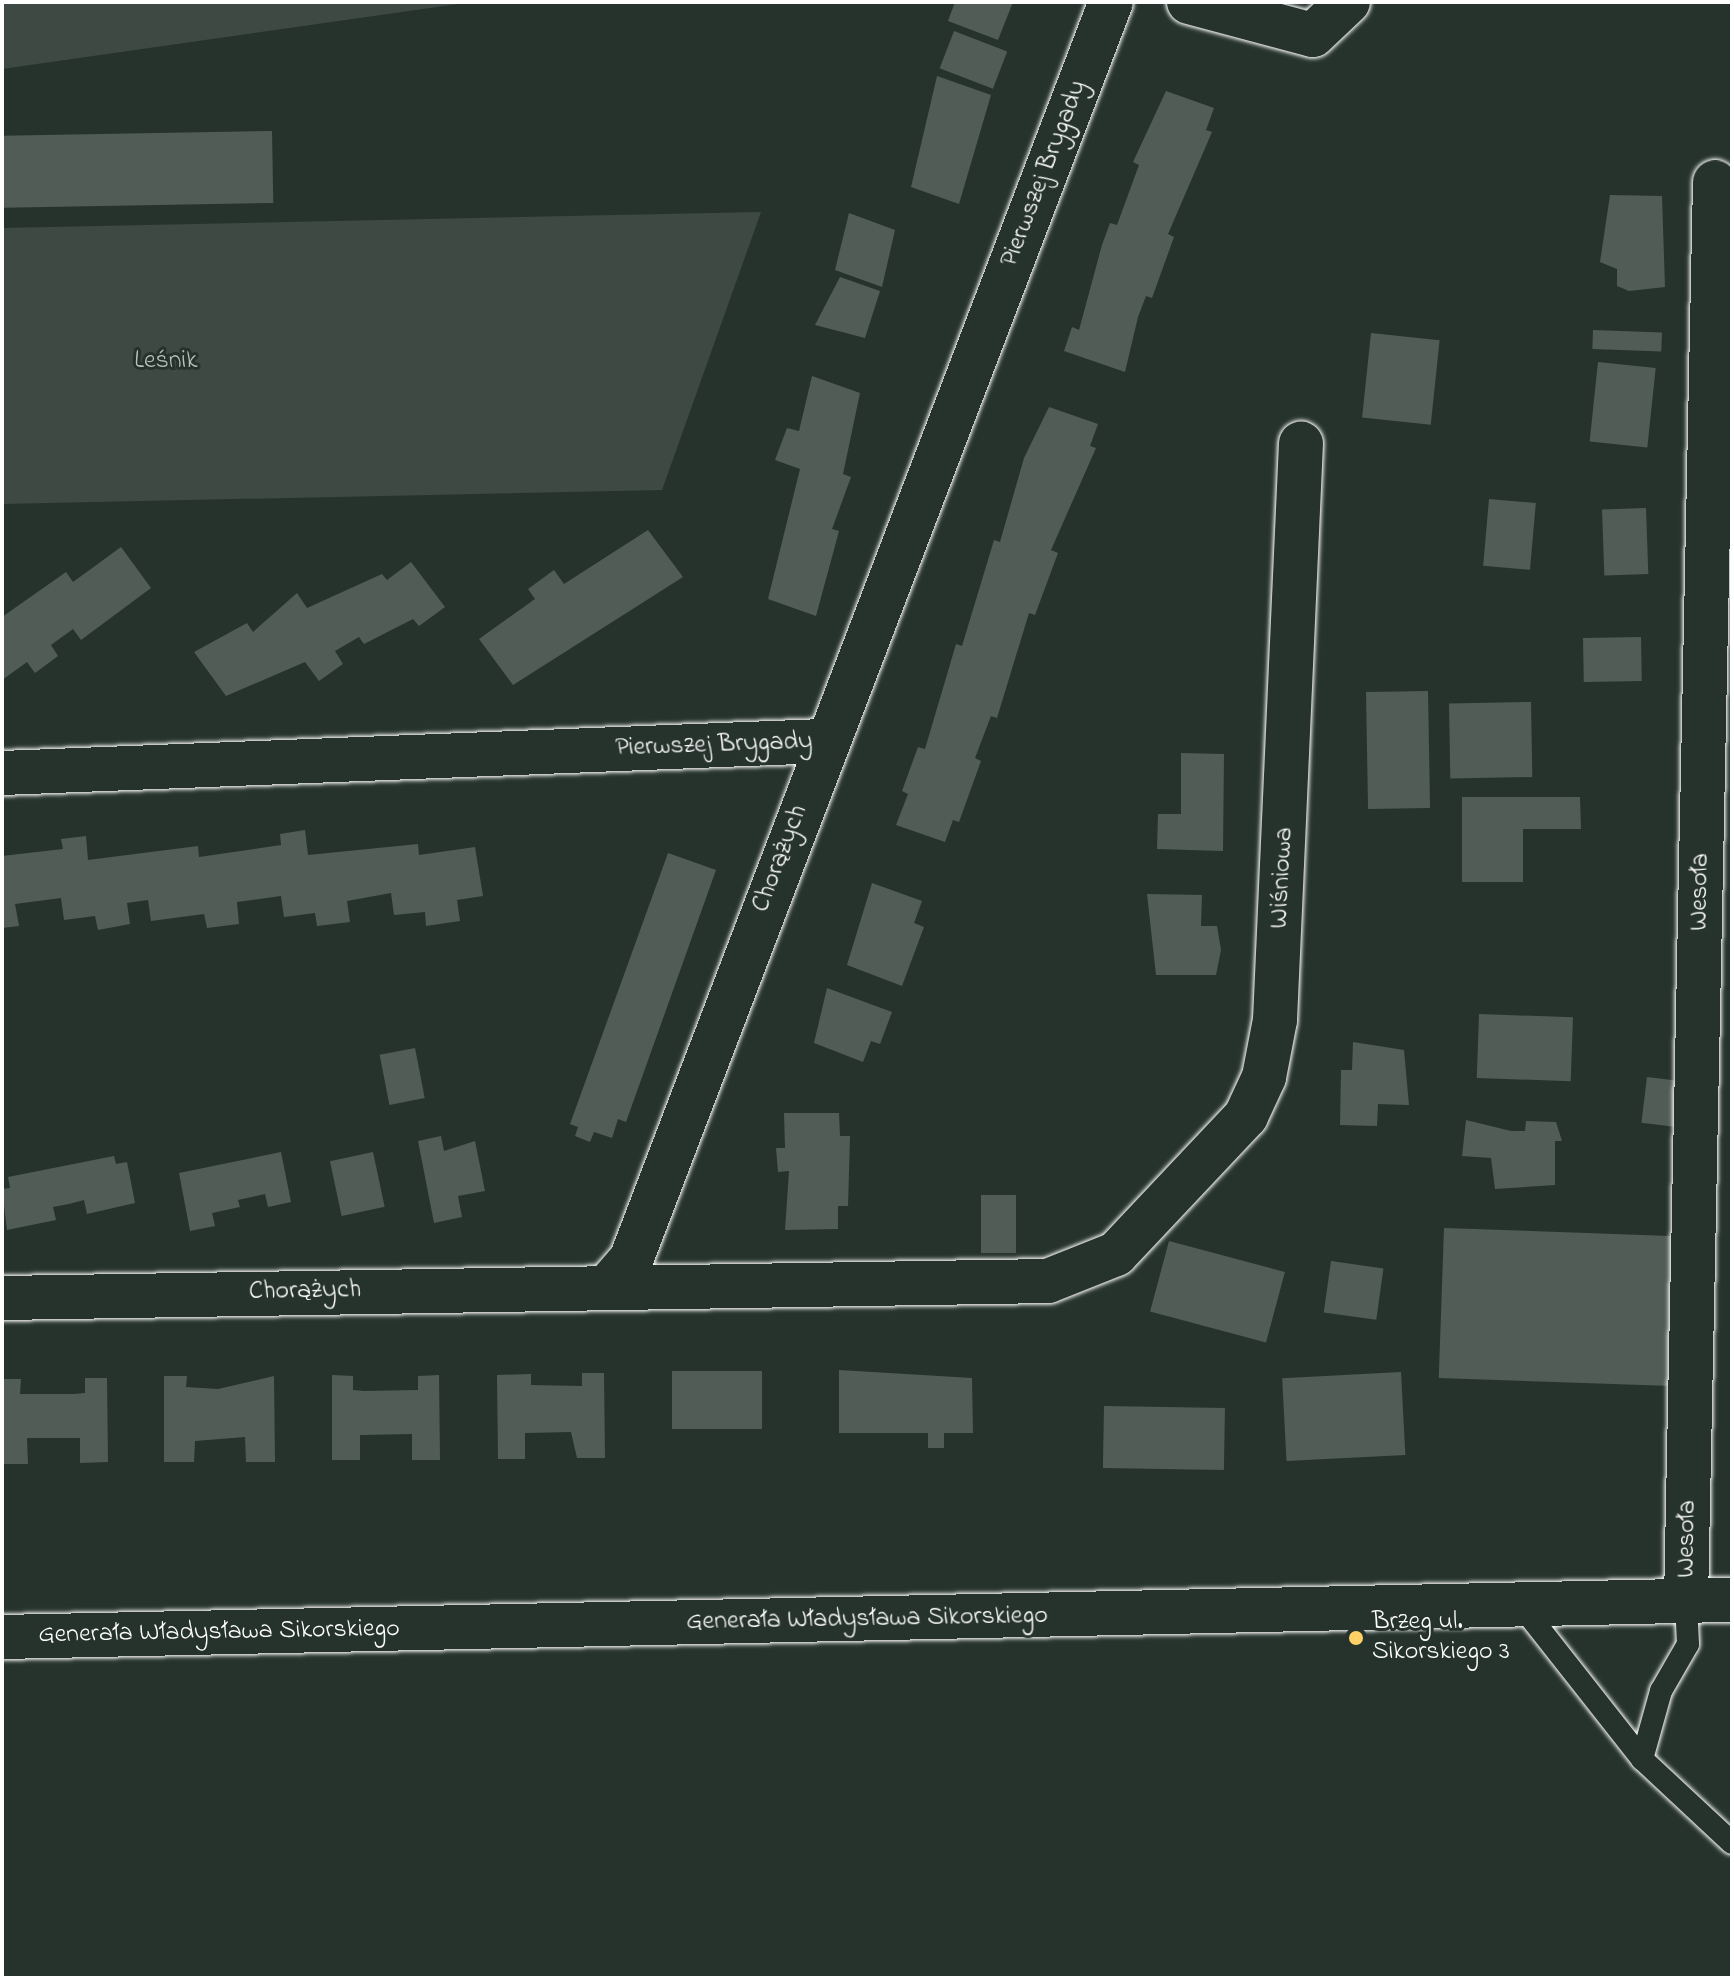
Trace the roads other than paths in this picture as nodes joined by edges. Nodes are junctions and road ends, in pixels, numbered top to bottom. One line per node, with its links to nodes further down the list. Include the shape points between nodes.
1 (1111, 2): 6 (street, Pierwszej Brygady)
2 (1189, 2): 3 (street, via 1313,35)
3 (1348, 2)
4 (1715, 182): 12 (street, Wesoła)
5 (1301, 444): 8 (street, Wiśniowa, via 1275,1020 1264,1077 1246,1116)
6 (825, 741): 7 (street, Pierwszej Brygady); 9 (street, Chorążych, via 631,1260)
7 (2, 773)
8 (1116, 1254): 9 (street, Chorążych, via 1048,1281)
9 (608, 1286): 10 (street, Chorążych)
10 (2, 1298)
11 (1732, 1600): 12 (street, Generała Władysława Sikorskiego)
12 (1686, 1601): 13 (street, Generała Władysława Sikorskiego); 15 (lane, via 1688,1644 1661,1691)
13 (1520, 1604): 14 (street, Generała Władysława Sikorskiego); 15 (lane)
14 (2, 1637)
15 (1642, 1759): 16 (lane)
16 (1732, 1843)

